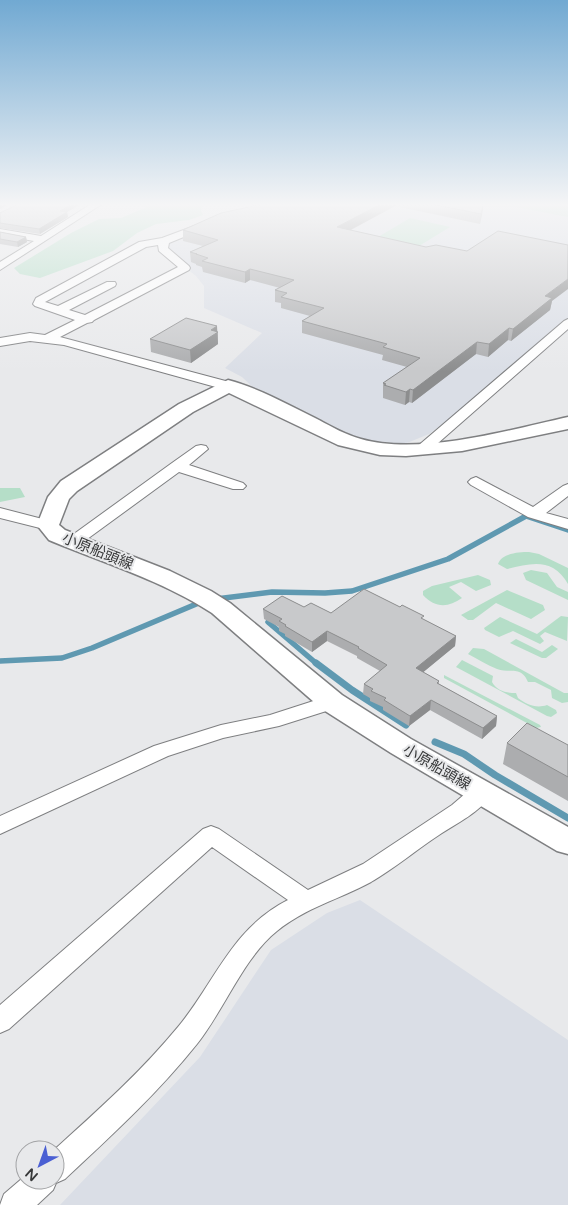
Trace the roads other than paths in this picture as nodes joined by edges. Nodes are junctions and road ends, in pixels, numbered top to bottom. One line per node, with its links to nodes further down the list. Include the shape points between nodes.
1 (113, 260): 4 (street, via 40,300 39,304)
2 (176, 260): 5 (street, via 185,268)
3 (111, 284): 4 (street)
4 (60, 310): 5 (street)
5 (88, 320): 7 (street)
6 (568, 323): 11 (street)
7 (47, 339): 8 (street, via 30,337); 9 (street, via 86,345)
8 (0, 342)
9 (228, 386): 11 (main road, via 356,444 392,450); 20 (main road, 小原船頭線, via 170,418 69,486 59,497)
10 (568, 423): 11 (main road, via 486,440)
11 (424, 448)
12 (201, 449): 13 (street)
13 (177, 466): 15 (street); 21 (street)
14 (476, 482): 18 (street)
15 (238, 486)
16 (568, 489): 18 (street)
17 (0, 513): 20 (street)
18 (534, 514): 19 (street)
19 (568, 524)
20 (48, 525): 21 (main road, 小原船頭線, via 57,535)
21 (73, 542): 22 (main road, 小原船頭線, via 164,576 211,601)
22 (332, 702): 23 (main road, 小原船頭線); 24 (street, via 161,751)
23 (481, 793): 25 (main road, 小原船頭線); 26 (street, via 471,804 389,860)
24 (0, 826)
25 (568, 842)
26 (304, 902): 27 (street, via 296,893 211,835); 28 (street, via 268,924 248,942 205,1014 164,1062)
27 (0, 1021)
28 (65, 1160)
29 (32, 1190): 30 (street)
30 (15, 1205)

